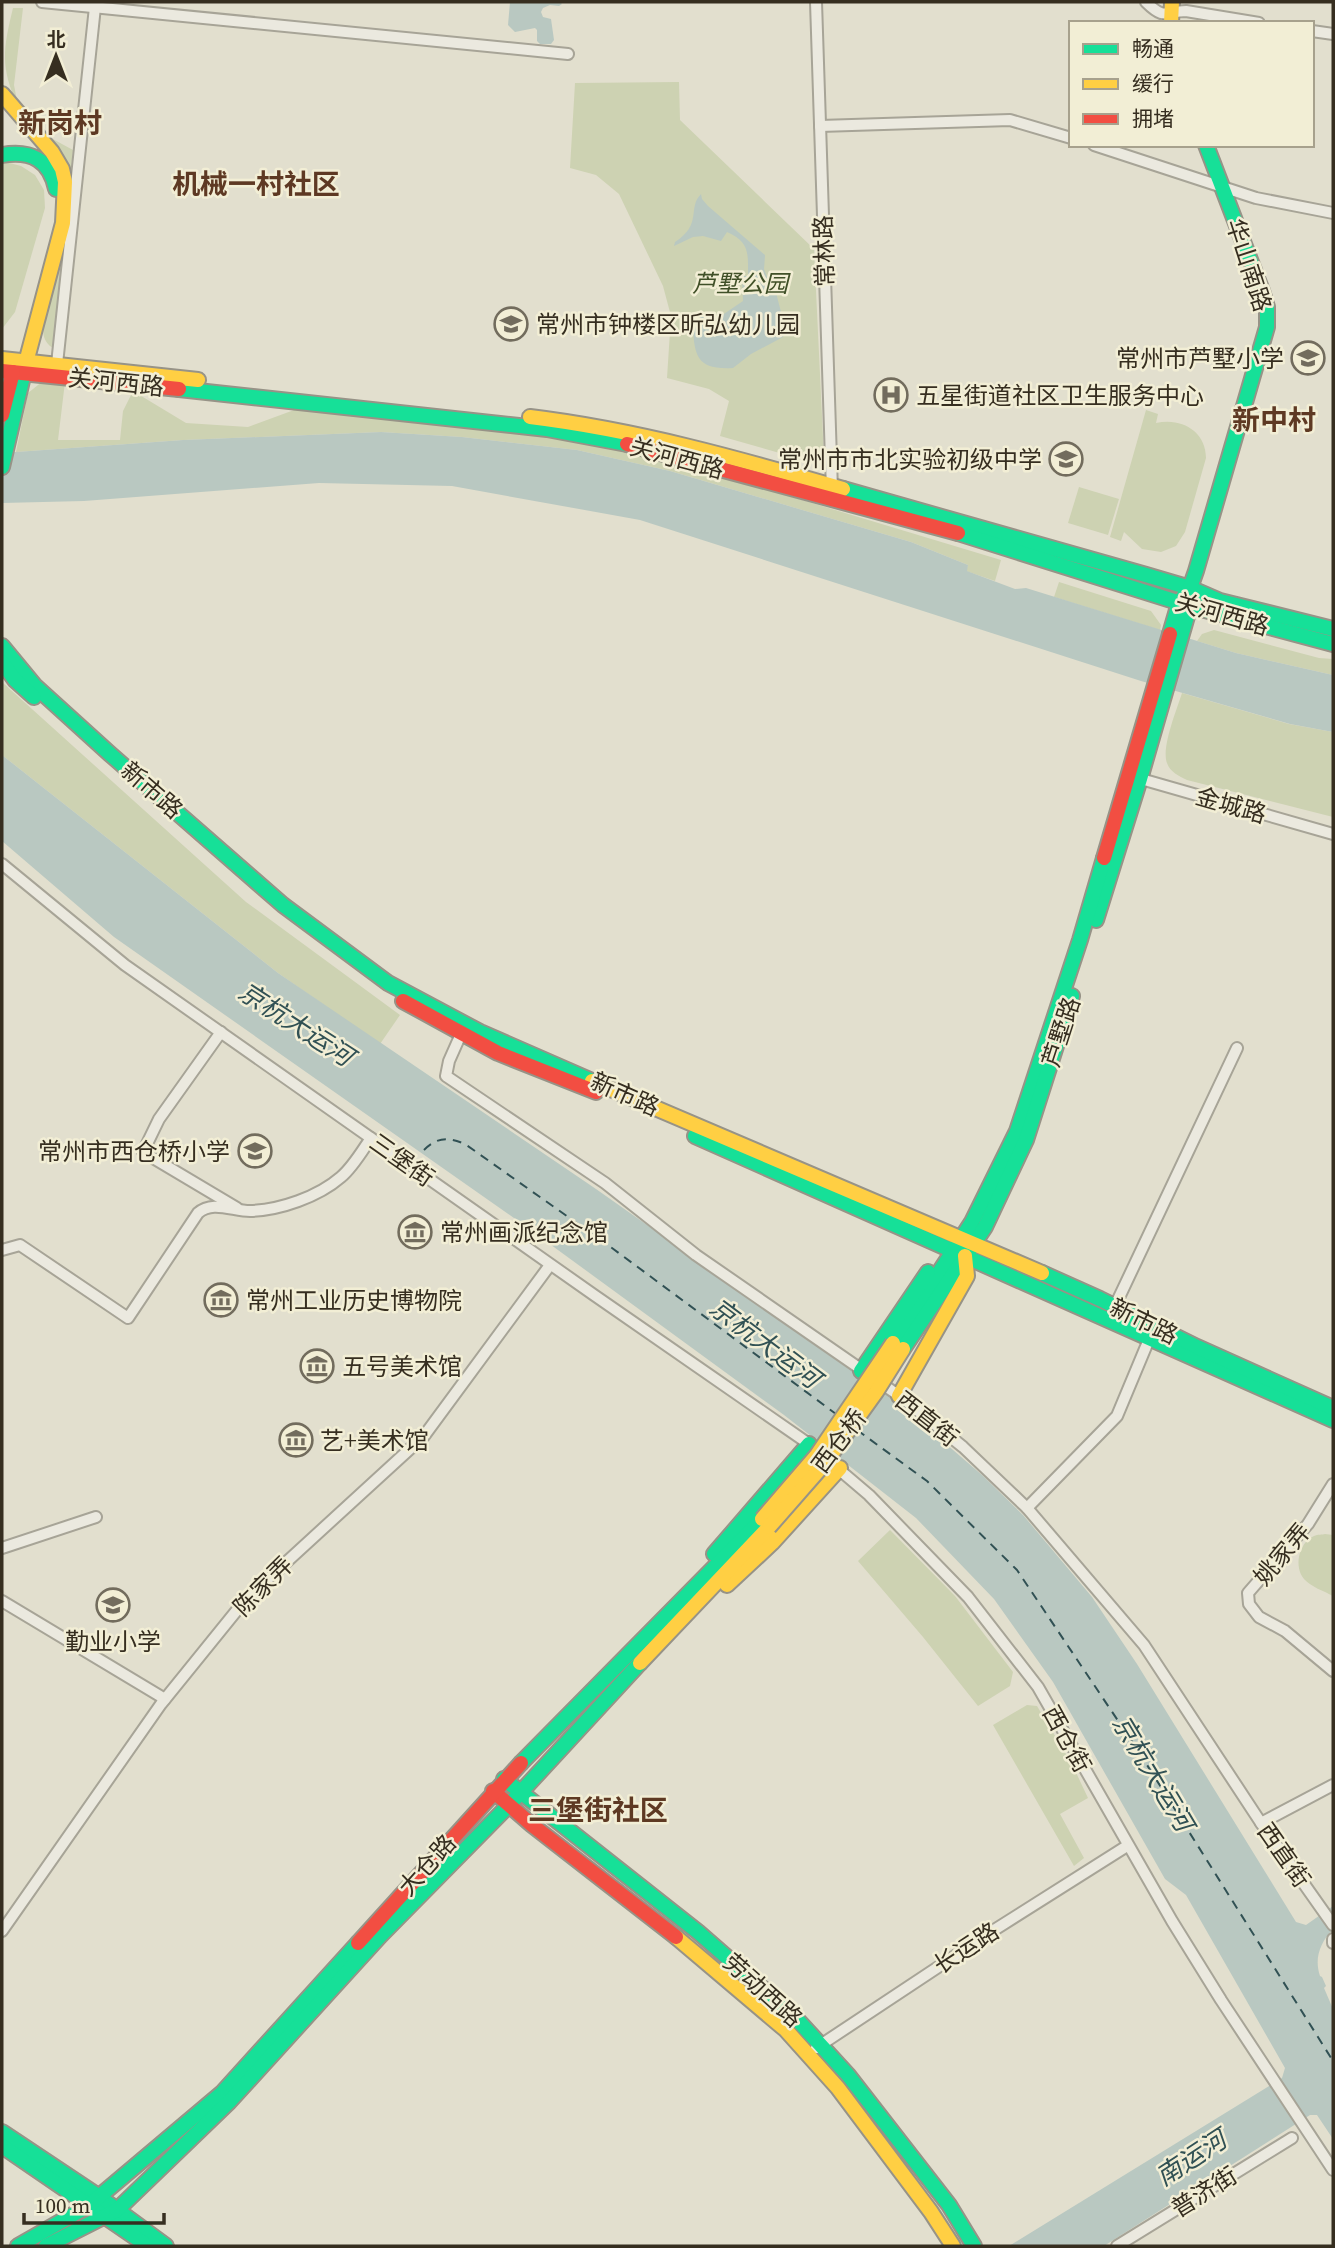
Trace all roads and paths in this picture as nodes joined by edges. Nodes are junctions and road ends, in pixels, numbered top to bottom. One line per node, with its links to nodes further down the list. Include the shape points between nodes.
1 (42, 2): 4 (street)
2 (816, 2): 11 (street, 常林路)
3 (1146, 2): 5 (street, via 1160,13)
4 (95, 7): 9 (street); 18 (street)
5 (1171, 13): 6 (street, via 1186,11)
6 (1247, 21)
7 (1314, 31): 8 (street)
8 (1333, 34)
9 (568, 54)
10 (2, 94): 19 (main road, via 54,154 62,168 66,193 65,211)
11 (820, 126): 12 (street, via 1010,120); 22 (street, 常林路)
12 (1069, 137)
13 (1100, 147): 16 (street)
14 (1207, 147): 16 (main road, 华山南路)
15 (2, 155): 19 (main road, via 26,154 39,160 51,171 57,189 56,208)
16 (1222, 187): 17 (street); 23 (main road, 华山南路, via 1265,299 1267,327)
17 (1333, 213)
18 (57, 364): 19 (main road, 关河西路); 22 (main road, 关河西路, via 565,421 683,445)
19 (14, 366): 20 (main road); 21 (main road); 22 (main road, 关河西路, via 547,429)
20 (2, 415)
21 (2, 467)
22 (832, 493): 23 (main road, 关河西路, via 947,517); 24 (main road, 关河西路)
23 (1190, 589): 24 (main road); 25 (main road, 关河西路)
24 (1184, 604): 26 (main road, 关河西路); 29 (main road, 芦墅路)
25 (1333, 629)
26 (1333, 644)
27 (2, 646): 37 (main road, 新市路, via 35,686 283,905 388,983 480,1032)
28 (2, 662): 33 (main road, 新市路, via 15,680 276,911 383,990)
29 (1134, 777): 30 (street, 金城路); 37 (main road, 芦墅路, via 1026,1140 985,1227)
30 (1333, 834)
31 (2, 864): 32 (street, 三堡街, via 125,964)
32 (221, 1032): 35 (street, 三堡街); 36 (street, via 159,1119 143,1152)
33 (461, 1034): 39 (main road, 新市路); 44 (street, 西直街, via 446,1076 605,1183 696,1255)
34 (1237, 1048): 41 (street)
35 (372, 1138): 36 (street, via 342,1176 322,1191 285,1205); 40 (street, 三堡街)
36 (239, 1209): 38 (street, via 213,1206 198,1213 128,1318 20,1245)
37 (968, 1240): 39 (main road, 芦墅路); 41 (main road, 新市路)
38 (2, 1250)
39 (959, 1254): 42 (main road, 新市路); 43 (main road, 芦墅路); 44 (main road, via 933,1265); 45 (main road, via 967,1276)
40 (550, 1265): 48 (street, 三堡街); 59 (street, 陈家弄, via 424,1436 246,1599)
41 (1115, 1306): 46 (main road, 新市路)
42 (1150, 1337): 47 (main road, 新市路); 51 (street, via 1117,1416)
43 (898, 1346): 53 (main road, 西仓桥, bridge, via 876,1392 825,1463)
44 (861, 1371): 45 (street, 西直街)
45 (899, 1396): 51 (street, 西直街)
46 (1333, 1408)
47 (1333, 1420)
48 (809, 1444): 49 (street, 西仓街); 56 (main road)
49 (840, 1468): 57 (main road, via 772,1543); 66 (street, 西仓街, via 968,1597 1038,1687)
50 (1333, 1484): 58 (street, 姚家弄, via 1308,1524 1247,1599 1259,1617 1285,1631)
51 (1027, 1508): 65 (street, 西直街, via 1144,1645)
52 (96, 1517): 54 (street)
53 (766, 1523): 56 (main road, 大仓路); 57 (main road, 大仓路)
54 (2, 1548)
55 (2, 1601): 59 (street)
56 (623, 1657): 60 (main road, 大仓路)
57 (638, 1667): 63 (main road, 大仓路)
58 (1333, 1671)
59 (165, 1699): 68 (street, 陈家弄)
60 (505, 1779): 62 (main road, 大仓路); 63 (main road, 劳动西路)
61 (1333, 1784): 65 (street)
62 (493, 1791): 64 (main road, 劳动西路); 75 (main road, 大仓路, via 222,2093)
63 (521, 1793): 64 (main road, 大仓路); 69 (main road, 劳动西路, via 698,1932)
64 (509, 1805): 70 (main road, 劳动西路, via 683,1941 786,2029); 76 (main road, 大仓路, via 380,1936 229,2102)
65 (1261, 1823): 67 (street, 西直街)
66 (1128, 1846): 69 (street, 长运路); 74 (street, 西仓街)
67 (1333, 1926)
68 (2, 1931)
69 (821, 2045): 70 (street, 长运路); 82 (main road, 劳动西路, via 949,2205)
70 (807, 2054): 81 (main road, 劳动西路, via 838,2088)
71 (2, 2132): 75 (main road)
72 (1292, 2138): 83 (street, 普济街)
73 (2, 2146): 75 (main road)
74 (1333, 2170)
75 (93, 2201): 76 (main road); 77 (main road, 大仓路)
76 (111, 2213): 78 (main road, 大仓路); 79 (main road); 80 (main road)
77 (18, 2246)
78 (46, 2246)
79 (148, 2246)
80 (166, 2246)
81 (953, 2246)
82 (974, 2246)
83 (1117, 2246)

